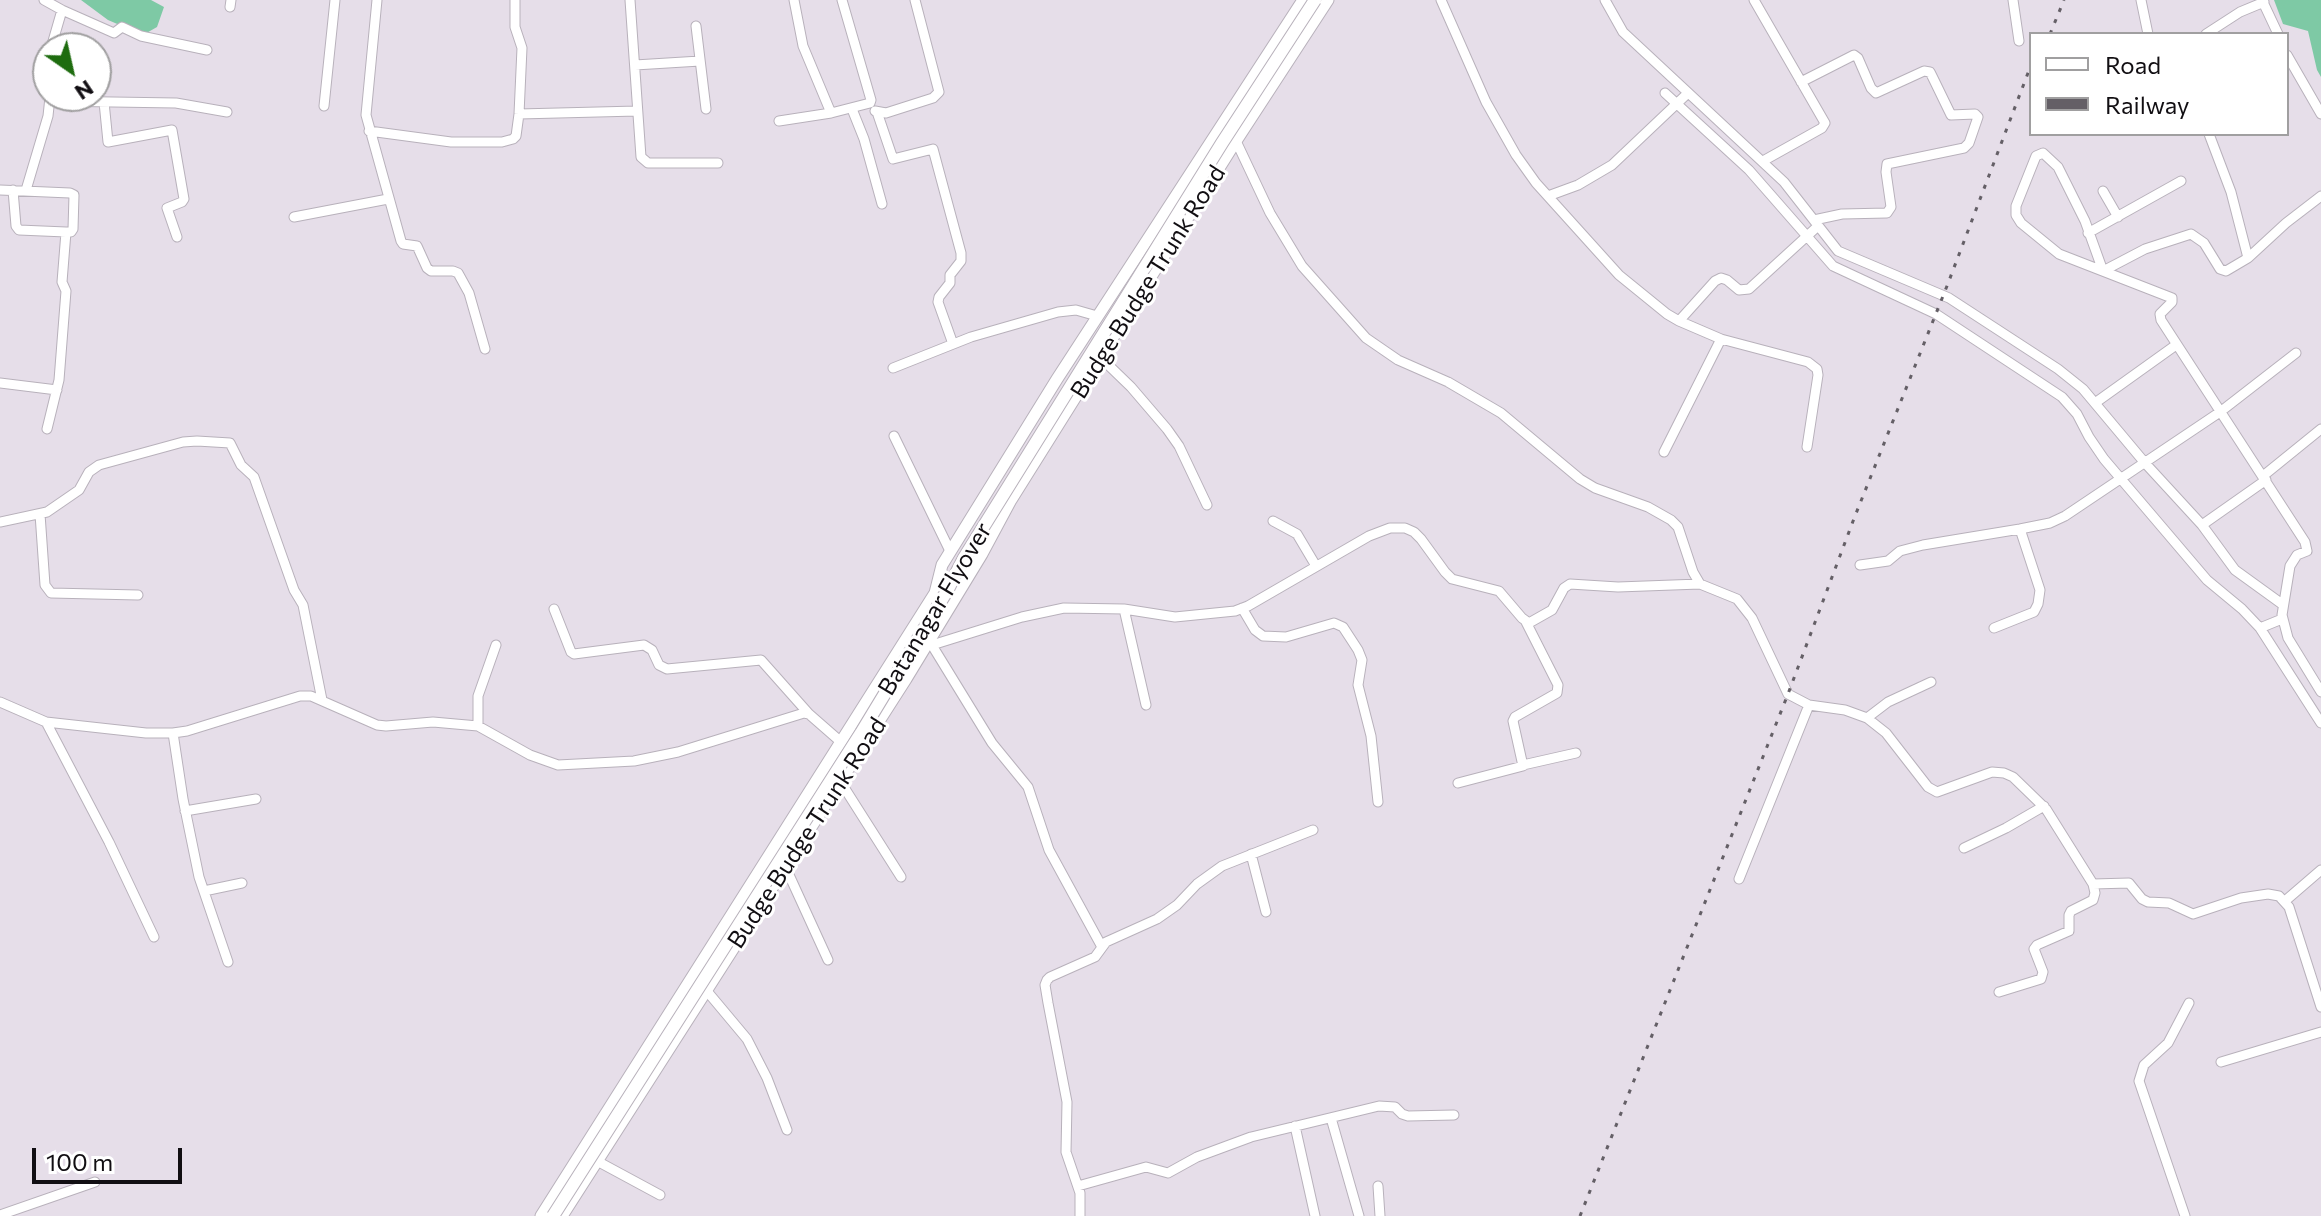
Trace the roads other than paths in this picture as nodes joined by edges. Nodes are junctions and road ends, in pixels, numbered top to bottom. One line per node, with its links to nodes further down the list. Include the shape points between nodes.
1 (44, 0): 18 (street)
2 (335, 0): 35 (street)
3 (377, 0): 47 (street)
4 (515, 0): 44 (street, via 522,48)
5 (630, 0): 28 (street)
6 (794, 0): 43 (street, via 803,46)
7 (842, 0): 33 (street, via 871,100)
8 (915, 0): 42 (street, via 939,92)
9 (1303, 0): 69 (street, Budge Budge Trunk Road)
10 (1315, 0): 167 (main road, Batanagar Flyover, bridge, via 964,558 861,733)
11 (1328, 0): 49 (street, Budge Budge Trunk Road)
12 (1441, 0): 57 (street, via 1486,102 1516,155)
13 (1605, 0): 31 (street, via 1623,32)
14 (1754, 0): 29 (street)
15 (2013, 0): 24 (street)
16 (2141, 0): 21 (street)
17 (2263, 1): 22 (street); 23 (street)
18 (62, 10): 20 (street); 25 (street, via 114,33 122,27)
19 (696, 26): 27 (street)
20 (56, 32)
21 (2148, 32)
22 (2209, 32)
23 (2277, 32)
24 (2019, 41)
25 (207, 50)
26 (2289, 58): 45 (street)
27 (700, 61): 28 (street); 36 (street)
28 (635, 65): 38 (street)
29 (1801, 82): 50 (street, via 1825,126); 63 (street, via 1854,55 1876,93 1930,72 1951,115 1978,117 1964,148 1887,164 1887,213 1838,215)
30 (1665, 93): 34 (street)
31 (1688, 93): 34 (street); 50 (street)
32 (112, 102): 41 (street, via 176,103)
33 (867, 105): 37 (street); 42 (street)
34 (1678, 105): 57 (street, via 1612,165); 63 (street)
35 (324, 106)
36 (706, 109)
37 (852, 109): 43 (street); 60 (street)
38 (637, 111): 44 (street); 51 (street, via 643,160)
39 (48, 112): 55 (street)
40 (105, 112): 66 (street, via 108,142 172,130 184,199 167,208)
41 (227, 112)
42 (877, 112): 72 (street, via 893,159 933,149 961,253 938,302)
43 (831, 113): 46 (street)
44 (519, 114): 47 (street, via 516,136 509,142 451,142)
45 (2321, 114)
46 (779, 121)
47 (369, 131): 59 (street)
48 (2210, 136): 67 (street)
49 (1236, 141): 76 (street, Budge Budge Trunk Road); 101 (street, via 1302,266 1366,338 1501,413 1595,488 1671,520)
50 (1763, 161): 63 (street, via 1792,190)
51 (718, 163)
52 (2181, 181): 62 (street)
53 (0, 190): 54 (street)
54 (13, 190): 55 (street); 64 (street, via 19,230)
55 (26, 190): 64 (street, via 72,193 73,229)
56 (2103, 191): 62 (street)
57 (1548, 196): 70 (street, via 1619,275)
58 (2321, 196): 67 (street)
59 (388, 199): 61 (street); 74 (street, via 403,244 417,246 431,271 453,271 461,277)
60 (882, 204)
61 (294, 217)
62 (2118, 217): 65 (street)
63 (1812, 230): 70 (street, via 1749,289 1739,290 1721,278); 80 (street, via 1838,251 1949,298 2058,369); 88 (street, via 1833,266 1936,314 2062,397 2097,450)
64 (66, 232): 79 (street)
65 (2088, 233): 68 (street); 68 (street, via 2058,167 2039,154 2016,215 2059,254)
66 (177, 237)
67 (2248, 258): 68 (street, via 2223,270 2191,234 2145,249)
68 (2103, 271): 73 (street, via 2172,298 2160,317)
69 (1097, 316): 72 (street, via 1058,312); 97 (street, Budge Budge Trunk Road)
70 (1679, 321): 71 (street)
71 (1721, 339): 85 (street, via 1817,369); 86 (street)
72 (953, 344): 77 (street)
73 (2176, 345): 80 (street); 81 (street)
74 (485, 349)
75 (2296, 353): 81 (street)
76 (1100, 357): 90 (street, via 1167,429); 111 (street, Budge Budge Trunk Road)
77 (893, 368)
78 (0, 383): 79 (street)
79 (57, 390): 82 (street)
80 (2095, 403): 87 (street)
81 (2220, 412): 87 (street); 89 (street)
82 (47, 429)
83 (2321, 429): 89 (street)
84 (894, 436): 97 (street)
85 (1807, 447)
86 (1664, 452)
87 (2141, 466): 88 (street); 94 (street)
88 (2124, 477): 95 (street, via 2065,516); 108 (street, via 2207,580)
89 (2264, 478): 94 (street); 98 (street)
90 (1207, 505)
91 (40, 514): 93 (street); 102 (street, via 45,585 51,593); 115 (street, via 79,490 99,465 183,442 230,443 254,477 303,605)
92 (1273, 521): 100 (street, via 1297,534)
93 (0, 522)
94 (2202, 525): 103 (street, via 2235,570)
95 (2020, 529): 99 (street, via 1923,545 1900,551 1888,561); 109 (street, via 2040,590 2038,604 2034,612)
96 (2321, 548): 98 (street)
97 (950, 551): 110 (street, Budge Budge Trunk Road, via 935,593)
98 (2307, 551): 103 (street, via 2292,560)
99 (1860, 565)
100 (1316, 566): 104 (street); 107 (street, via 1369,536 1405,528 1421,539 1452,579 1499,591)
101 (1700, 584): 107 (street, via 1570,584 1552,610); 118 (street, via 1729,594 1745,607 1788,694)
102 (138, 595)
103 (2282, 604): 108 (street)
104 (1242, 608): 106 (street, via 1175,617); 131 (street, via 1263,636 1286,637 1334,623 1343,627 1362,660 1358,685 1371,736)
105 (554, 609): 119 (street, via 574,654 644,645 667,669 761,660)
106 (1124, 609): 111 (street, via 1064,608); 117 (street)
107 (1526, 622): 127 (street, via 1558,689 1513,721)
108 (2270, 624): 114 (street, via 2288,638); 122 (street)
109 (1994, 628)
110 (912, 629): 111 (street); 125 (street, Budge Budge Trunk Road)
111 (931, 642): 128 (street, Budge Budge Trunk Road); 147 (street, via 992,743 1028,787 1049,850)
112 (496, 645): 123 (street, via 478,696)
113 (1931, 682): 120 (street)
114 (2321, 692)
115 (322, 700): 123 (street, via 377,725); 124 (street, via 300,696)
116 (0, 702): 121 (street)
117 (1146, 705)
118 (1809, 705): 120 (street); 140 (street)
119 (809, 714): 123 (street, via 634,761 558,765); 125 (street)
120 (1867, 718): 132 (street, via 1937,792 1992,772 2004,773)
121 (46, 722): 124 (street); 146 (street)
122 (2321, 723)
123 (478, 726)
124 (173, 733): 133 (street)
125 (841, 742): 166 (street, Budge Budge Trunk Road)
126 (1576, 753): 127 (street)
127 (1523, 765): 129 (street)
128 (840, 781): 137 (street, Budge Budge Trunk Road); 139 (street)
129 (1458, 783)
130 (256, 799): 133 (street)
131 (1378, 802)
132 (2044, 806): 135 (street); 142 (street)
133 (185, 811): 143 (street)
134 (1313, 830): 136 (street)
135 (1964, 848)
136 (1251, 854): 145 (street); 147 (street, via 1212,872 1157,919)
137 (785, 866): 148 (street); 150 (street, Budge Budge Trunk Road)
138 (2321, 870): 144 (street)
139 (901, 877)
140 (1739, 879)
141 (242, 883): 143 (street)
142 (2093, 884): 144 (street, via 2129,883 2148,902 2169,903 2193,914 2241,898 2274,895); 151 (street, via 2093,900 2071,911 2069,931 2034,949 2041,979)
143 (204, 891): 149 (street)
144 (2285, 901): 153 (street)
145 (1266, 912)
146 (154, 937)
147 (1102, 947): 162 (street, via 1095,957 1050,977 1045,985 1067,1102 1066,1152)
148 (828, 960)
149 (228, 962)
150 (706, 990): 159 (street, via 747,1039); 160 (street, Budge Budge Trunk Road)
151 (1999, 992)
152 (2189, 1003): 173 (street, via 2168,1043 2144,1065 2139,1081)
153 (2321, 1007)
154 (2321, 1032): 155 (street)
155 (2221, 1062)
156 (1454, 1115): 157 (street, via 1408,1116 1390,1106)
157 (1331, 1118): 158 (street); 171 (street)
158 (1295, 1126): 162 (street, via 1228,1145 1168,1173 1146,1167); 170 (street)
159 (787, 1130)
160 (597, 1161): 164 (street); 168 (street, Budge Budge Trunk Road)
161 (95, 1182): 165 (street)
162 (1078, 1186): 169 (street)
163 (1378, 1186): 172 (street)
164 (660, 1195)
165 (0, 1215)
166 (541, 1216)
167 (553, 1216)
168 (562, 1216)
169 (1080, 1216)
170 (1315, 1216)
171 (1359, 1216)
172 (1380, 1216)
173 (2185, 1216)

